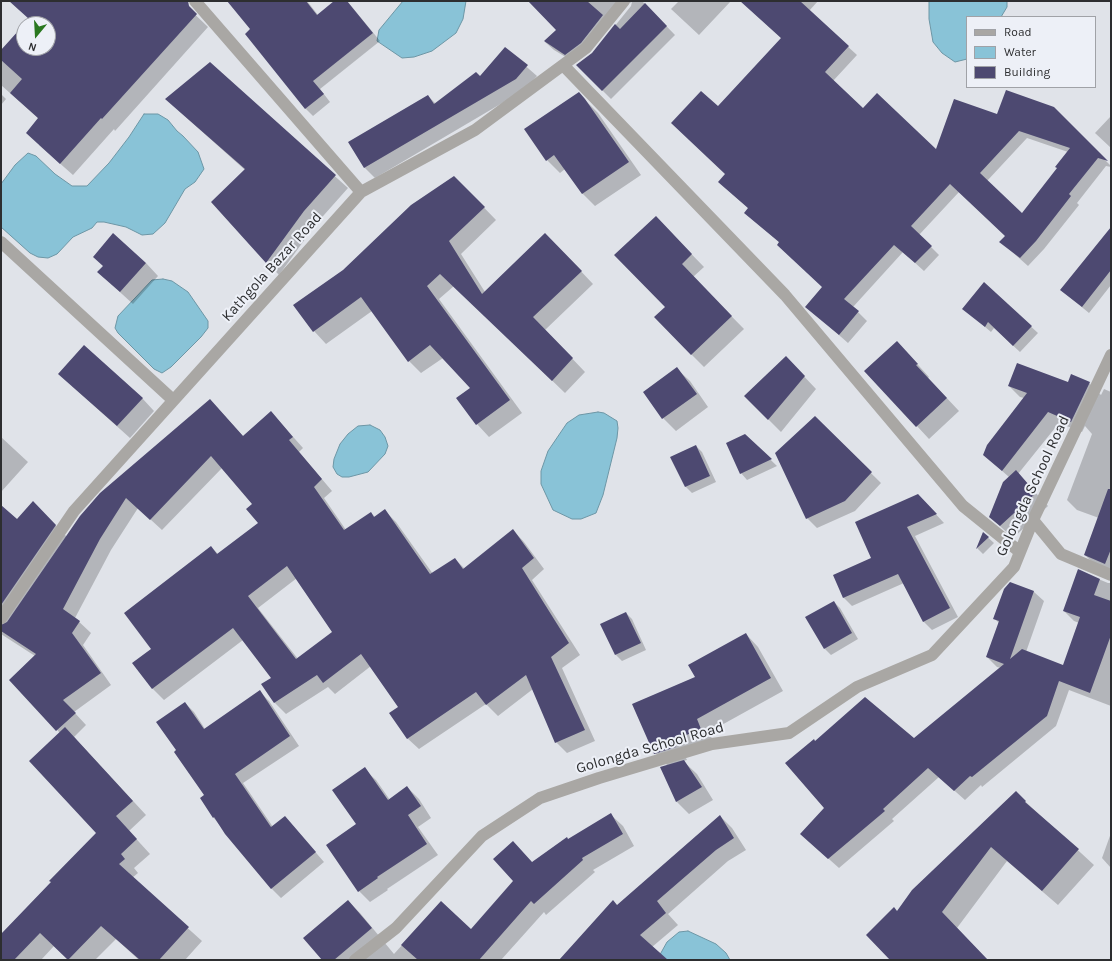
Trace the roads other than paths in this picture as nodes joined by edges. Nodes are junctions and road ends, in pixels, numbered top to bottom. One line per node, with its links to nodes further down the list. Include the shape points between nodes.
1 (195, 1): 4 (street)
2 (624, 1): 3 (street, Kathgola Bazar Road, via 586,48)
3 (563, 65): 4 (street, Kathgola Bazar Road, via 475,130); 9 (street, via 785,295 963,506)
4 (361, 192): 7 (street, Kathgola Bazar Road)
5 (1, 242): 7 (street)
6 (1111, 355): 8 (street, Golongda School Road)
7 (174, 400): 11 (street, Kathgola Bazar Road, via 74,511)
8 (1034, 520): 9 (street, Golongda School Road); 10 (street, via 1061,554)
9 (1020, 552): 12 (street, Golongda School Road, via 1014,567 932,655 858,687 789,733 712,744 540,798 482,836 396,928)
10 (1111, 575)
11 (1, 618)
12 (355, 960)

